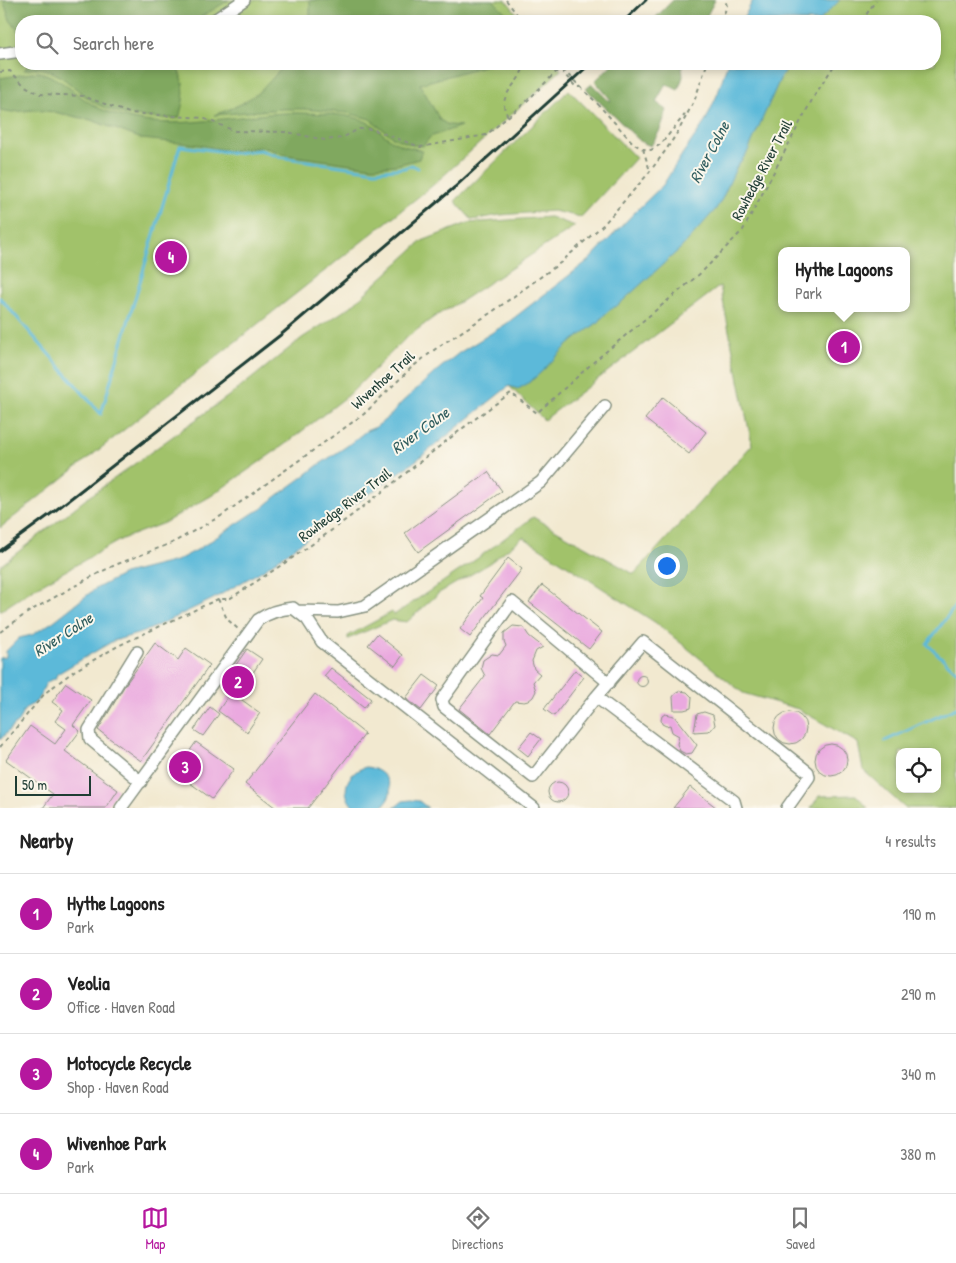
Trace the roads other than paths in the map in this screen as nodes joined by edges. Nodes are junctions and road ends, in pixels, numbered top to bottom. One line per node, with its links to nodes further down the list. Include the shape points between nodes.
1 (244, 0): 2 (street)
2 (221, 15)
3 (15, 52): 4 (street)
4 (0, 54)
5 (605, 406): 6 (street, via 541,482 365,606 338,612)
6 (298, 611): 10 (street, via 283,609 258,620); 12 (street, via 322,642)
7 (137, 652): 10 (street, via 89,730 90,739)
8 (609, 683): 9 (street); 9 (street, via 512,602 442,700 444,707 533,778); 14 (street, via 643,642 808,772 809,777)
9 (596, 697): 13 (street, via 734,801)
10 (141, 782): 11 (street)
11 (121, 808)
12 (534, 808)
13 (736, 808)
14 (787, 808)

